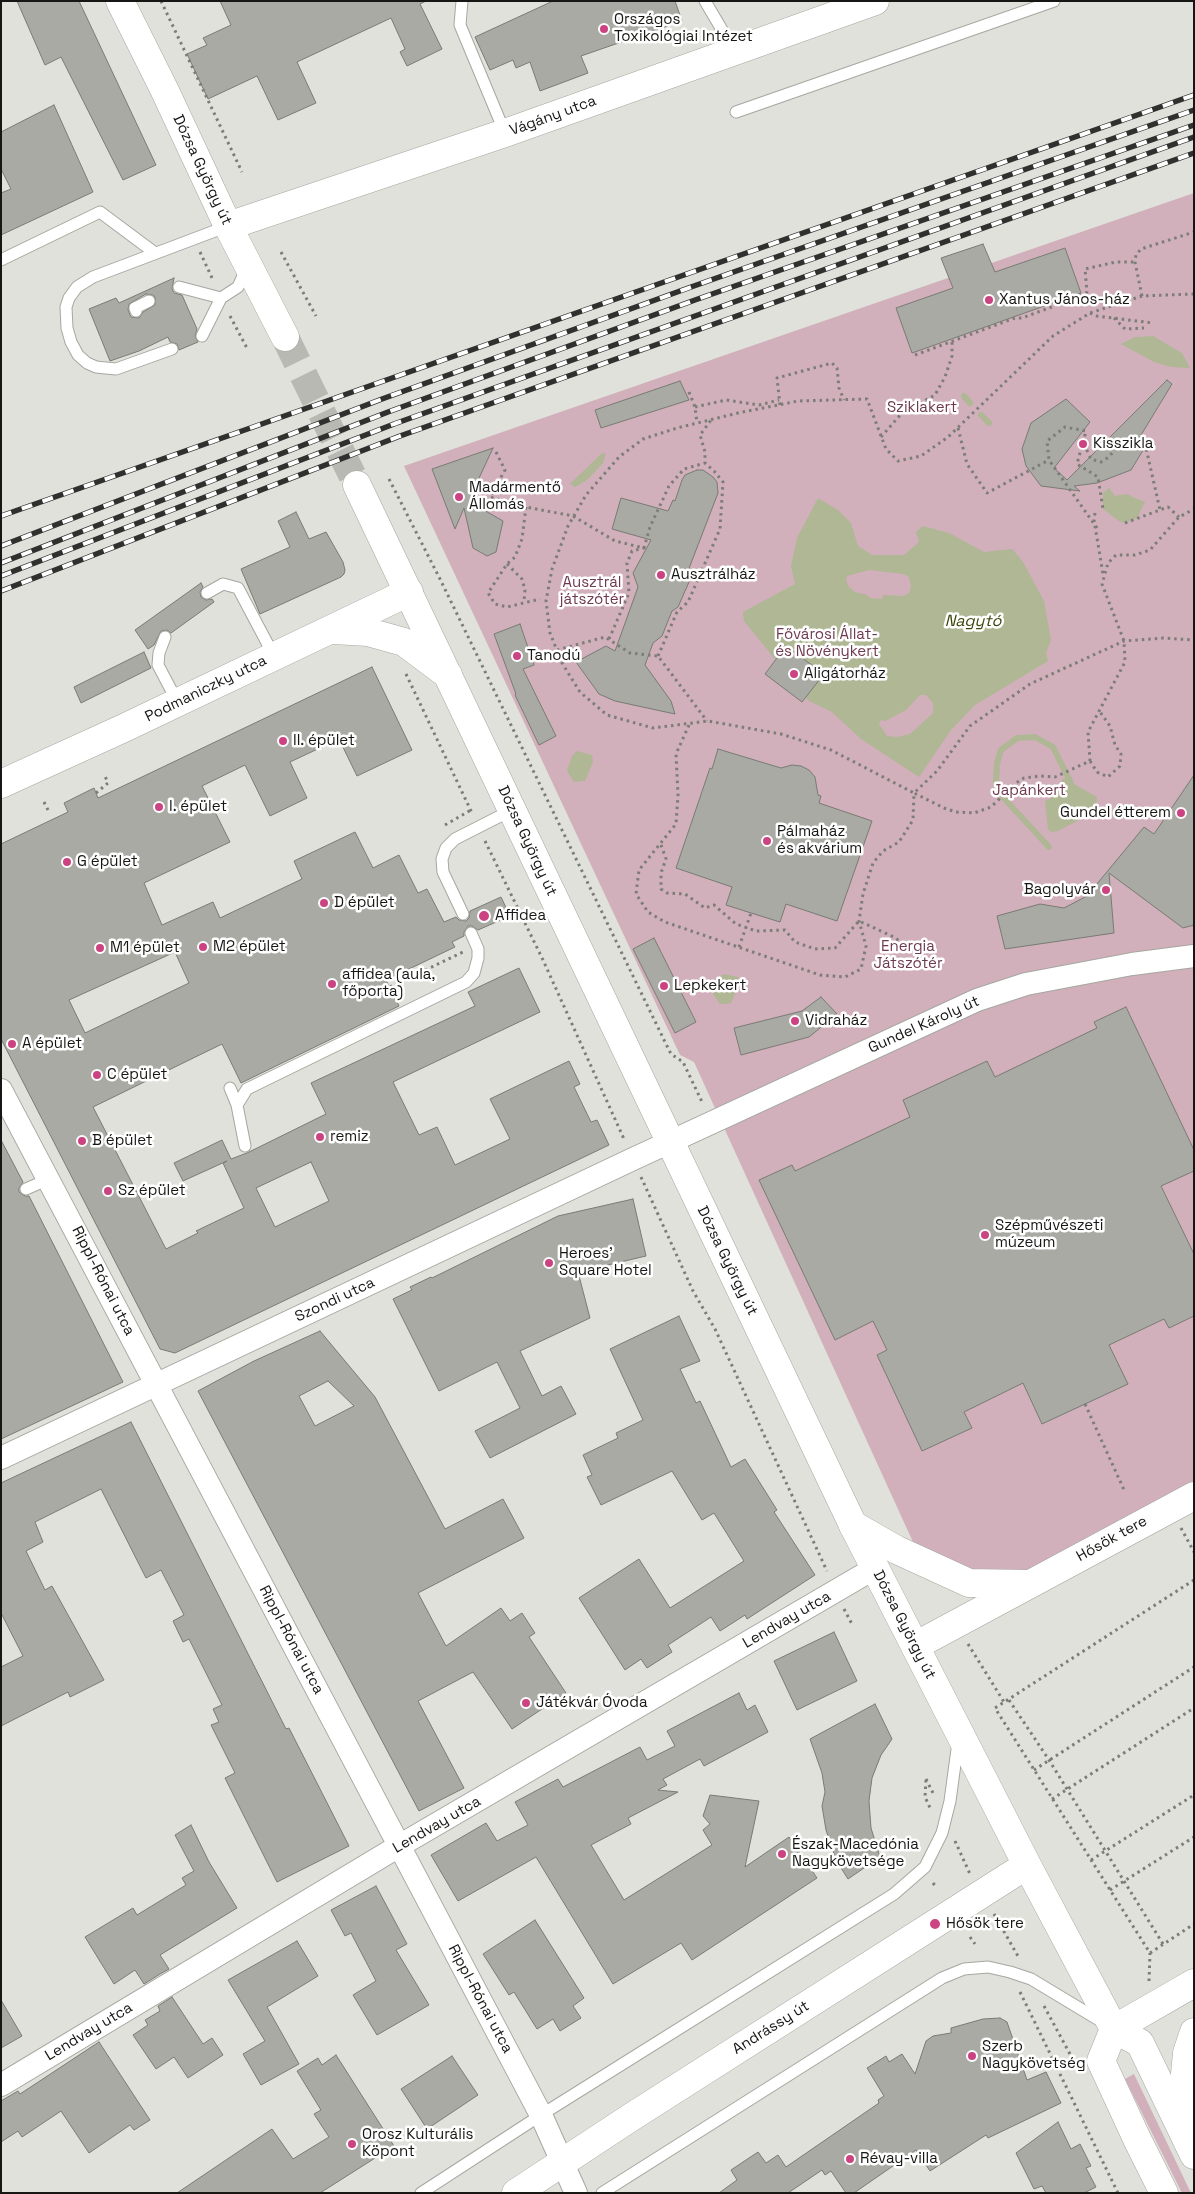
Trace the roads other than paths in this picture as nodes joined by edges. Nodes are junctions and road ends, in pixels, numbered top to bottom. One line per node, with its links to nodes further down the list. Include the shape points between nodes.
1 (120, 1): 9 (main road, Dózsa György út)
2 (462, 1): 8 (lane, via 460,25)
3 (705, 1): 6 (lane)
4 (876, 1): 6 (main road, Vágány utca)
5 (1054, 1): 7 (lane)
6 (735, 52): 8 (main road, Vágány utca)
7 (736, 112)
8 (505, 133): 9 (main road, Vágány utca)
9 (228, 226): 10 (lane); 12 (main road, Dózsa György út)
10 (155, 253): 11 (lane, via 100,212); 19 (lane, via 85,281 69,298 65,318 78,355 96,367 116,369 154,351)
11 (1, 260)
12 (248, 265): 14 (lane, via 238,287); 18 (main road, Dózsa György út)
13 (179, 287): 14 (lane)
14 (221, 298): 17 (lane)
15 (149, 301): 16 (lane, via 135,308)
16 (136, 311)
17 (202, 336)
18 (285, 337)
19 (172, 349)
20 (357, 485): 22 (main road, Dózsa György út)
21 (207, 592): 25 (lane, via 223,584 238,588)
22 (409, 592): 23 (main road, Podmaniczky utca); 26 (main road, Dózsa György út)
23 (329, 630): 25 (main road, Podmaniczky utca); 26 (main road, via 368,632 404,642)
24 (165, 637): 27 (lane, via 158,665)
25 (274, 656): 27 (main road, Podmaniczky utca)
26 (448, 675): 29 (main road, Dózsa György út)
27 (178, 703): 28 (main road, Podmaniczky utca)
28 (1, 784)
29 (512, 810): 30 (lane, via 454,839 446,848 442,859 443,872); 36 (main road, Dózsa György út)
30 (463, 914)
31 (471, 933): 35 (lane, via 478,958 474,973 466,982 247,1089)
32 (1194, 956): 36 (street, Gundel Károly út, via 1026,984 978,1000)
33 (230, 1088): 35 (lane)
34 (1, 1090): 38 (street, Rippl-Rónai utca)
35 (237, 1105): 37 (lane)
36 (670, 1143): 40 (street, Szondi utca); 43 (main road, Dózsa György út)
37 (245, 1146)
38 (49, 1179): 39 (lane); 40 (street, Rippl-Rónai utca)
39 (26, 1189)
40 (156, 1385): 41 (street, Szondi utca); 48 (street, Rippl-Rónai utca)
41 (1, 1458)
42 (1194, 1496): 45 (main road, Hősök tere)
43 (853, 1525): 44 (main road, Dózsa György út); 45 (main road, Hősök tere, via 897,1550 970,1583)
44 (875, 1568): 46 (main road, Dózsa György út); 48 (street, Lendvay utca)
45 (1030, 1584): 46 (main road, Hősök tere)
46 (915, 1646): 47 (main road, Dózsa György út)
47 (960, 1733): 49 (main road, Dózsa György út); 54 (lane, via 946,1820 925,1867 894,1894)
48 (400, 1846): 53 (street, Lendvay utca); 54 (street, Rippl-Rónai utca)
49 (1027, 1865): 51 (main road, Dózsa György út); 56 (main road, Andrássy út)
50 (1194, 1983): 51 (main road)
51 (1114, 2029): 55 (main road, via 1140,2043); 60 (lane, via 1031,1980 988,1967 964,1969 942,1978); 61 (main road, via 1101,2061)
52 (1194, 2032): 55 (main road, via 1185,2074)
53 (1, 2085)
54 (541, 2115): 56 (street, Rippl-Rónai utca); 57 (lane)
55 (1191, 2150)
56 (563, 2163): 58 (main road, Andrássy út); 59 (street, Rippl-Rónai utca)
57 (421, 2193)
58 (516, 2193)
59 (576, 2193)
60 (602, 2193)
61 (1164, 2193)

